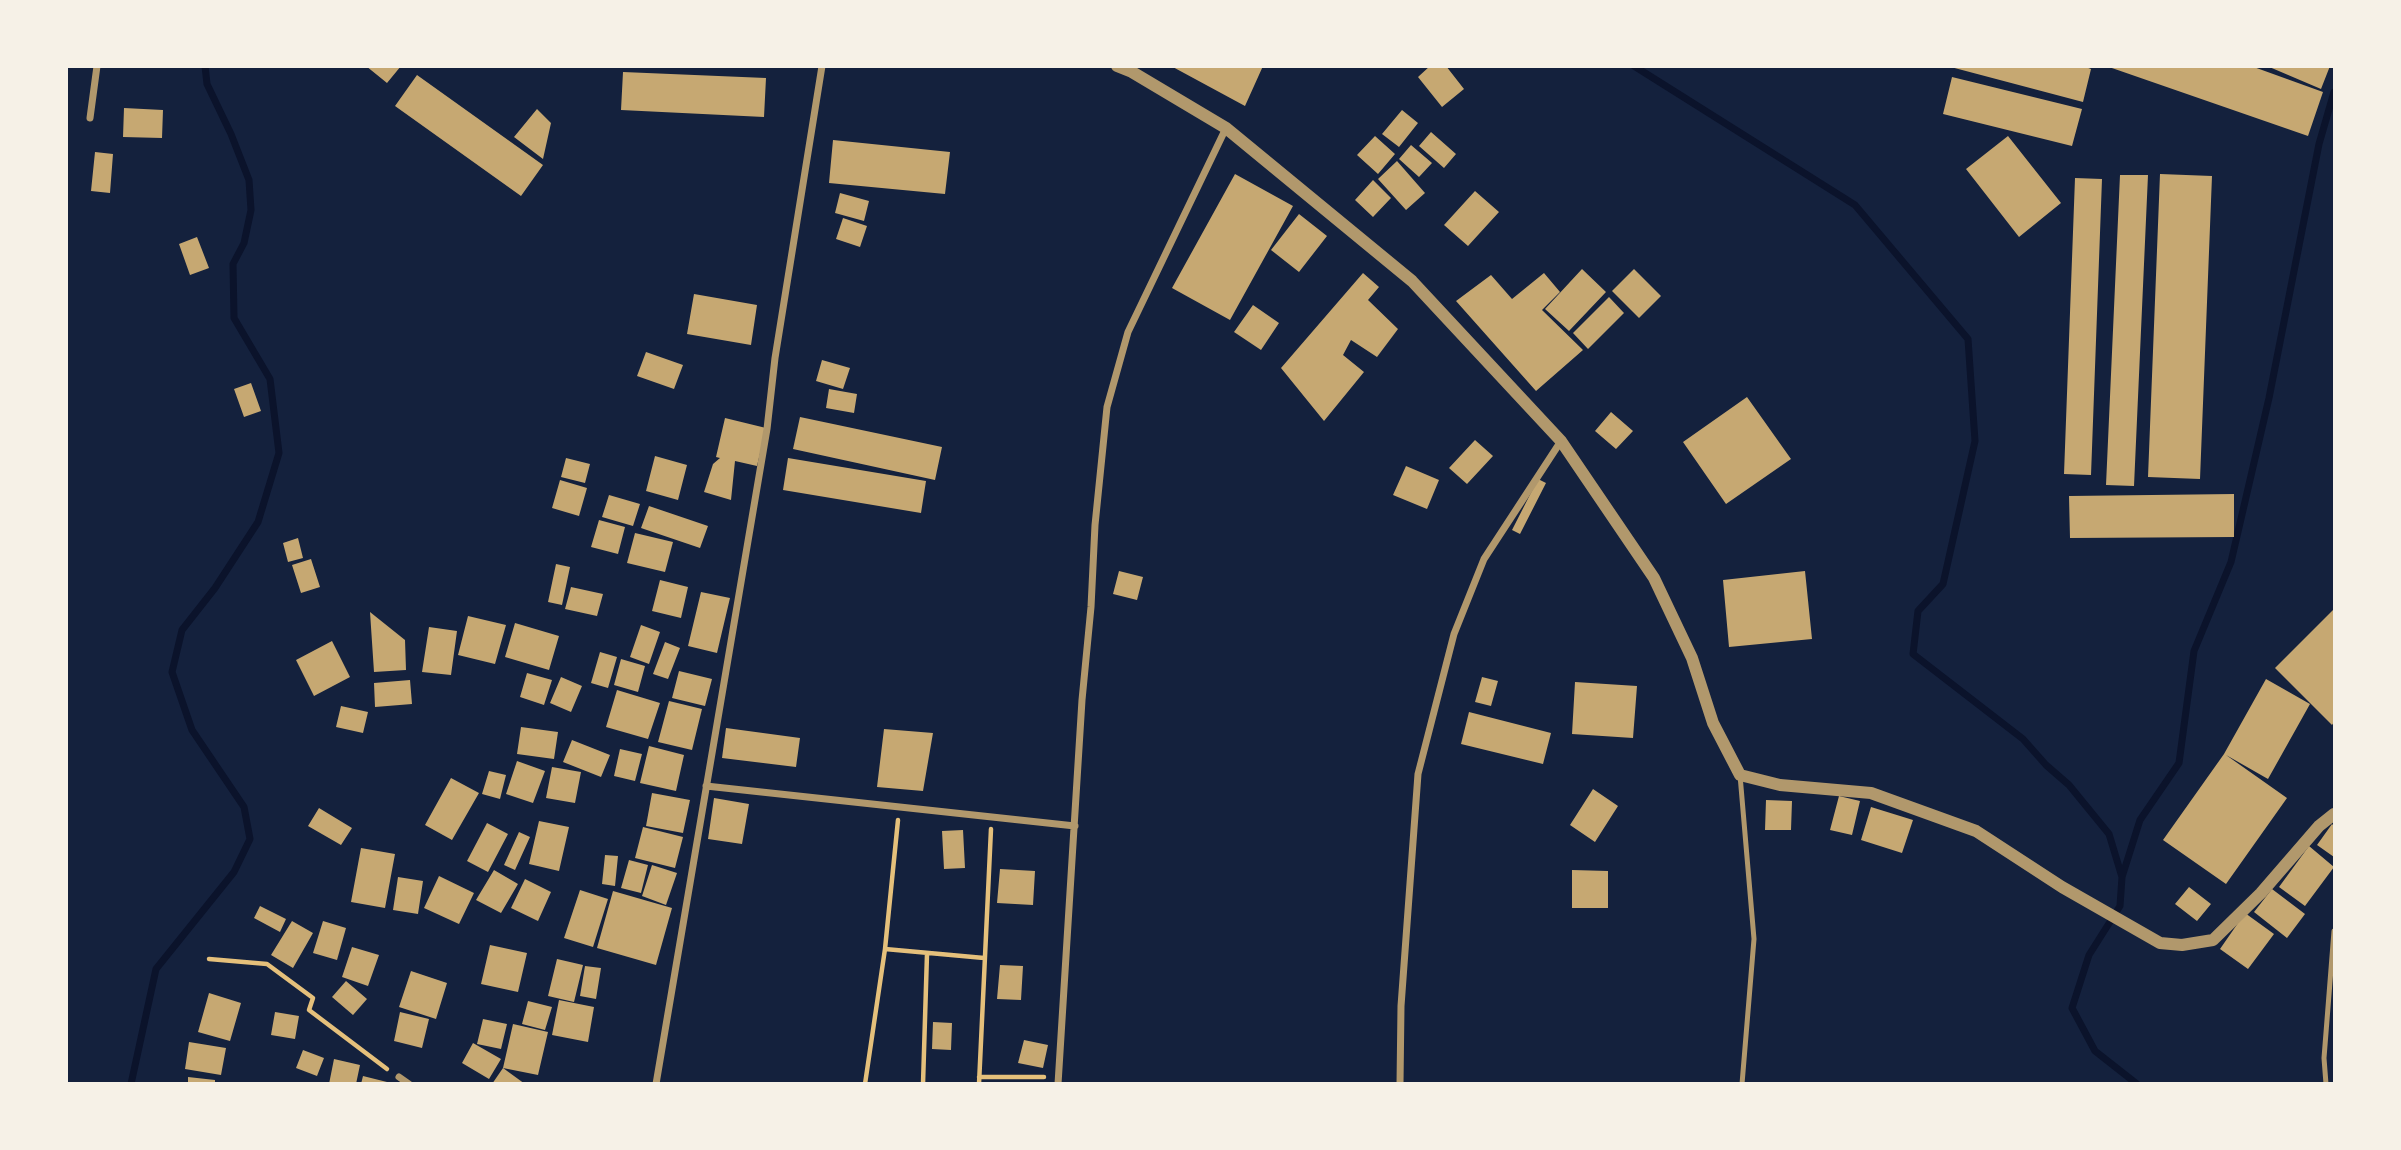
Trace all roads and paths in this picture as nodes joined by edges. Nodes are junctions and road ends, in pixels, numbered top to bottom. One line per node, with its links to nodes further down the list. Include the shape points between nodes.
1 (97, 66): 4 (street)
2 (822, 66): 8 (street)
3 (1117, 66): 5 (street)
4 (89, 118)
5 (1226, 128): 6 (street, via 1412,281); 12 (street, via 1128,332 1107,407)
6 (1561, 441): 7 (street, via 1654,578 1692,658 1713,723); 26 (street, via 1484,559 1454,634 1418,774)
7 (1740, 775): 10 (street, via 1780,785 1871,793 1976,831 2161,943 2182,945 2213,940); 27 (lane, via 1754,939)
8 (706, 786): 9 (street); 22 (street)
9 (899, 807): 11 (street); 14 (path)
10 (2334, 814)
11 (992, 817): 12 (street); 16 (path)
12 (1075, 826): 20 (street)
13 (2334, 931): 28 (lane)
14 (885, 949): 15 (path); 23 (path)
15 (927, 954): 16 (path); 24 (path)
16 (984, 958): 19 (path)
17 (209, 959): 18 (path, via 267,964 313,998 309,1010)
18 (399, 1077): 21 (street)
19 (979, 1077): 20 (path); 25 (path)
20 (1058, 1080)
21 (409, 1083)
22 (656, 1083)
23 (866, 1083)
24 (923, 1083)
25 (979, 1083)
26 (1400, 1083)
27 (1742, 1083)
28 (2326, 1083)

